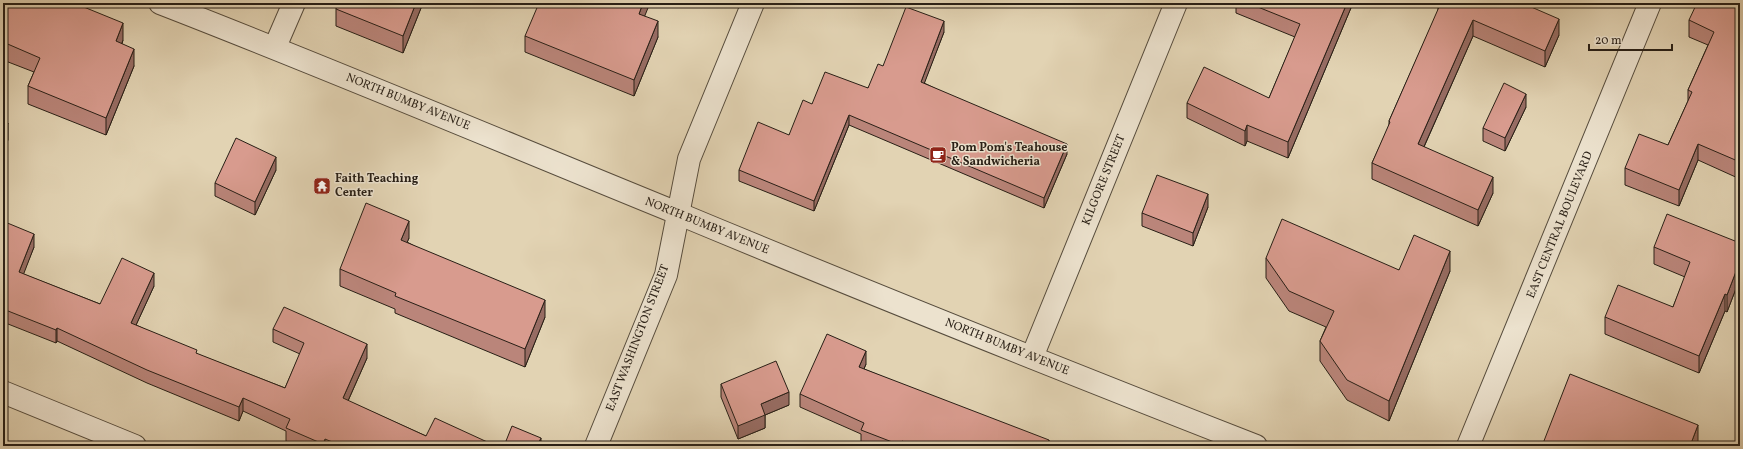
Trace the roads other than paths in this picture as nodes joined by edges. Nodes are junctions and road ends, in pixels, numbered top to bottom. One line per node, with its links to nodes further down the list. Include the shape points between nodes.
1 (160, 3): 6 (street, NORTH BUMBY AVENUE)
2 (294, 3): 6 (street)
3 (753, 3): 7 (street, EAST WASHINGTON STREET, via 689,159)
4 (1176, 3): 8 (street, KILGORE STREET)
5 (1650, 3): 13 (street, EAST CENTRAL BOULEVARD)
6 (275, 48): 7 (street, NORTH BUMBY AVENUE)
7 (678, 214): 8 (street, NORTH BUMBY AVENUE); 11 (street, EAST WASHINGTON STREET, via 666,275)
8 (1032, 358): 12 (street, NORTH BUMBY AVENUE)
9 (3, 392): 10 (street)
10 (135, 446)
11 (596, 446)
12 (1256, 446)
13 (1468, 446)

